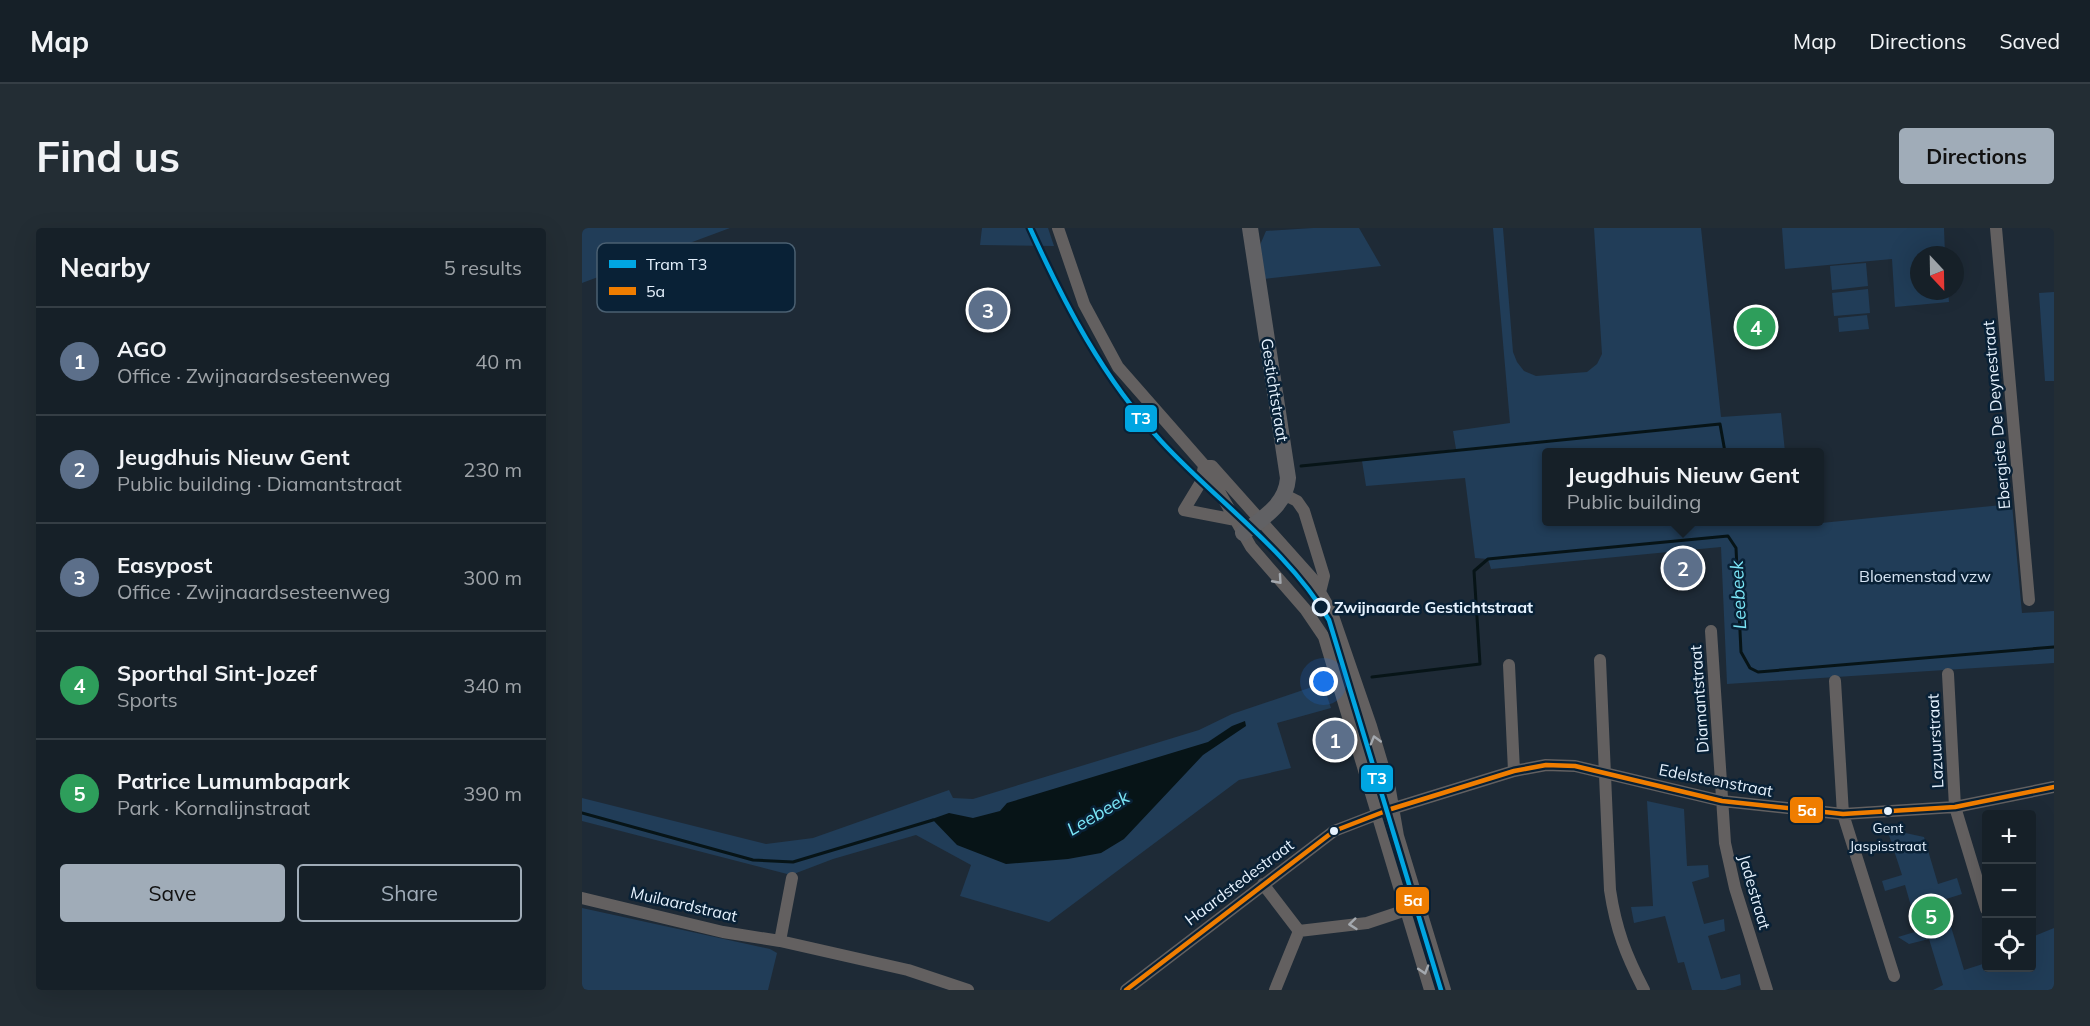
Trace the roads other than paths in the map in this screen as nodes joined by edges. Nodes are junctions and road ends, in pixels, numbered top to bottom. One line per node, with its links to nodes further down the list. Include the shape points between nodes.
1 (1058, 228): 4 (street, via 1083,304 1105,346 1137,391)
2 (1250, 228): 5 (main road, Gestichtstraat, via 1288,478)
3 (1996, 228): 9 (street, Ebergiste De Deynestraat)
4 (1204, 465): 6 (street, via 1212,466); 7 (street); 7 (street, via 1202,482 1184,510)
5 (1285, 495): 6 (main road); 8 (street, via 1297,501 1304,511 1324,576)
6 (1260, 520): 7 (main road); 8 (street)
7 (1240, 527): 21 (street, one-way to 21, via 1259,558 1305,609 1324,637)
8 (1320, 592): 20 (street, one-way to 8, via 1390,789 1366,711 1339,631)
9 (2029, 600)
10 (1711, 631): 18 (street, Diamantstraat)
11 (1600, 660): 16 (street)
12 (1509, 665): 15 (street)
13 (1948, 674): 19 (street, Lazuurstraat)
14 (1835, 681): 22 (street)
15 (1514, 771): 16 (street, Edelsteenstraat, via 1546,765 1575,766); 20 (street, Edelsteenstraat)
16 (1606, 775): 18 (street, Edelsteenstraat); 36 (street, via 1615,923 1625,954)
17 (2054, 787): 19 (street, Edelsteenstraat)
18 (1722, 801): 22 (street, Edelsteenstraat); 37 (street, Jadestraat, via 1725,843 1735,888)
19 (1955, 807): 22 (street, Edelsteenstraat); 25 (street, Lazuurstraat)
20 (1391, 809): 21 (street, Edelsteenstraat); 35 (street)
21 (1378, 814): 24 (street, Haardstedestraat, via 1334,831); 27 (street)
22 (1843, 814): 30 (street)
23 (792, 878): 29 (street)
24 (1263, 884): 28 (street); 32 (street, Haardstedestraat)
25 (1982, 896)
26 (582, 898): 29 (street, Muilaardstraat, via 723,932)
27 (1406, 910): 28 (street, one-way to 28, via 1367,923); 34 (street, one-way to 34)
28 (1299, 931): 33 (street)
29 (780, 941): 31 (street, Muilaardstraat, via 908,970)
30 (1894, 976)
31 (968, 990)
32 (1126, 990)
33 (1275, 990)
34 (1430, 990)
35 (1445, 990)
36 (1644, 990)
37 (1767, 990)

